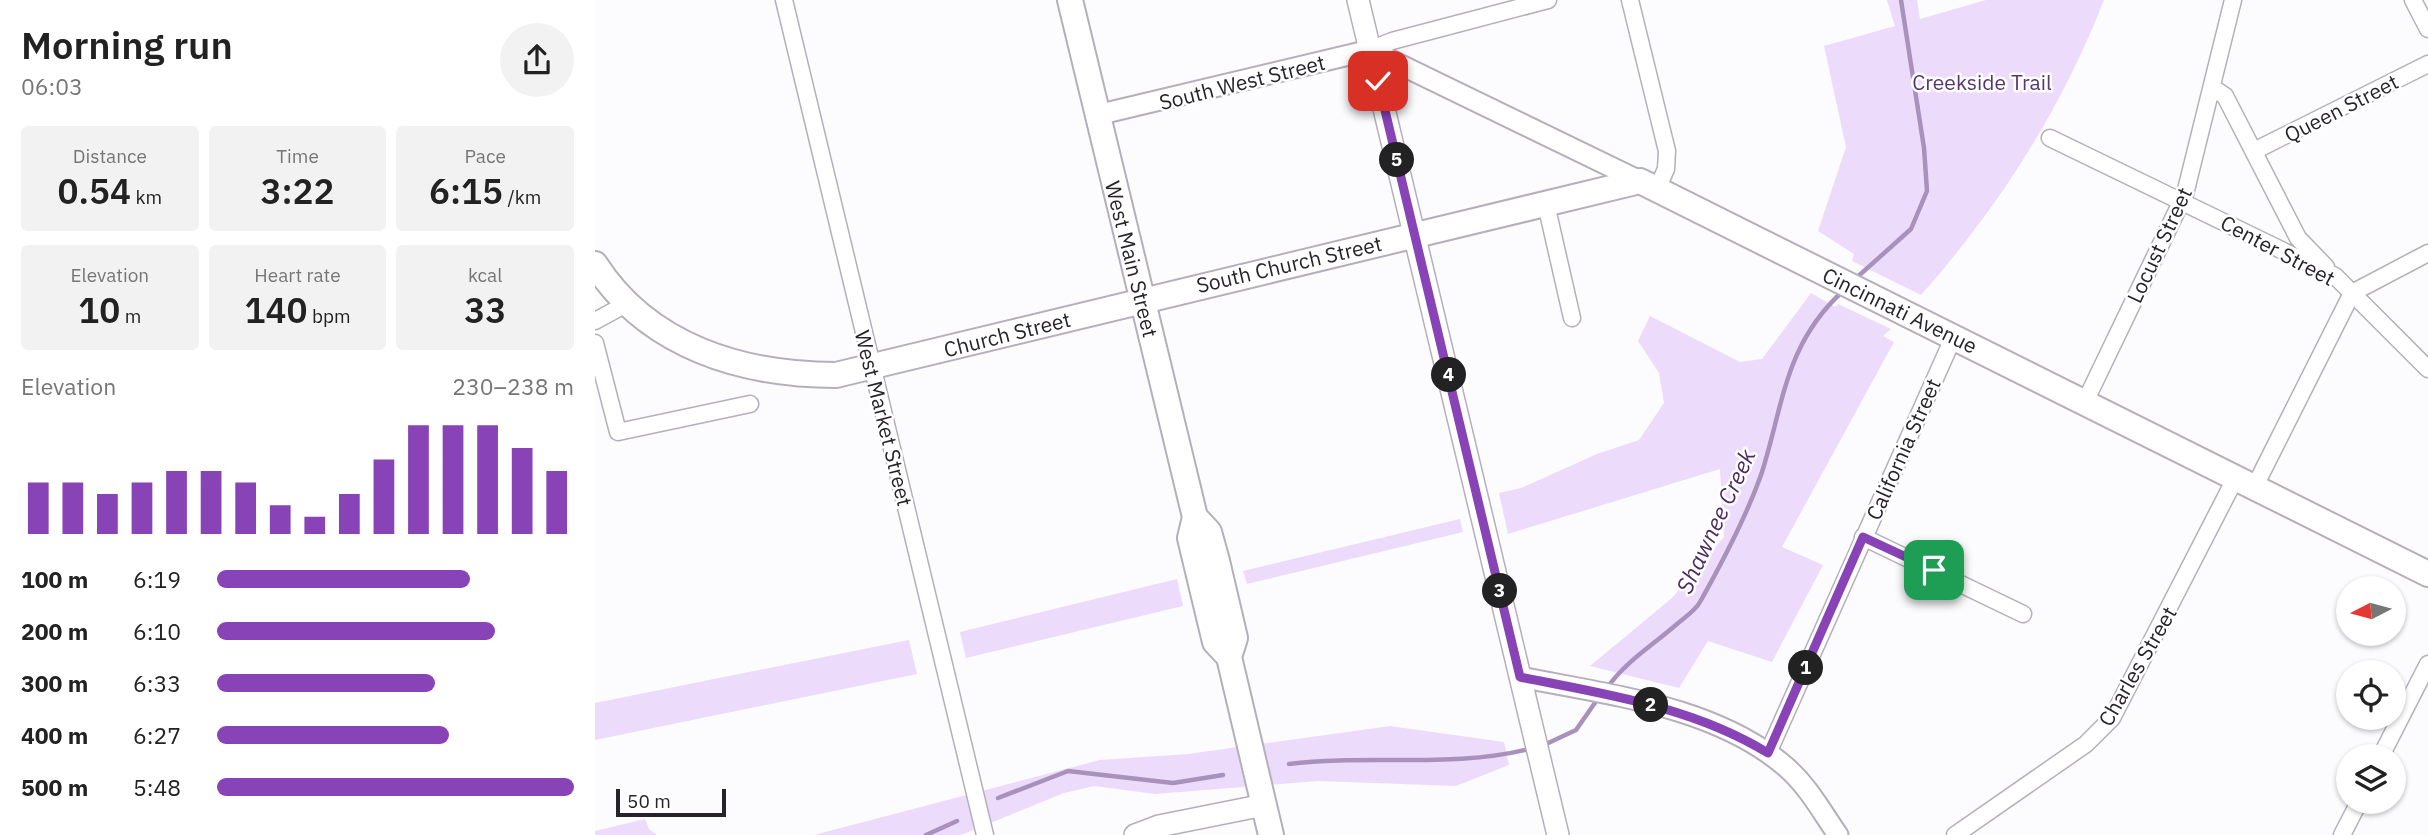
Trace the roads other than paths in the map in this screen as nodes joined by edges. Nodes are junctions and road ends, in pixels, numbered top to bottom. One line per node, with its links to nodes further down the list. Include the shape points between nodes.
1 (784, 0): 29 (street, West Market Street)
2 (1070, 0): 12 (main road, West Main Street)
3 (1358, 0): 9 (main road)
4 (1548, 0): 9 (street, South West Street)
5 (1630, 0): 15 (street, via 1667,151 1666,169)
6 (2233, 0): 11 (street, Locust Street)
7 (2413, 0): 8 (street)
8 (2428, 29)
9 (1370, 50): 12 (street, South West Street); 15 (street, Cincinnati Avenue); 18 (main road)
10 (2428, 64): 14 (street, Queen Street)
11 (2213, 88): 14 (street, via 2225,96); 16 (street, Locust Street)
12 (1097, 115): 23 (main road, West Main Street)
13 (2050, 138): 16 (street, Center Street)
14 (2253, 151): 21 (street, via 2298,239)
15 (1649, 185): 17 (main road, South Church Street); 27 (main road, Cincinnati Avenue)
16 (2182, 200): 21 (street, Center Street); 31 (street, Locust Street)
17 (1546, 204): 18 (main road, South Church Street); 25 (street)
18 (1415, 234): 23 (main road, South Church Street); 38 (main road)
19 (2428, 253): 22 (street)
20 (595, 264): 24 (main road, Church Street)
21 (2335, 276): 22 (street, Center Street)
22 (2352, 293): 30 (street, Center Street); 33 (street, Charles Street)
23 (1142, 299): 29 (main road, Church Street); 41 (main road, West Main Street, via 1195,517 1190,538 1215,642 1229,657)
24 (628, 303): 26 (street); 29 (main road, Church Street, via 680,342 736,365 804,375)
25 (1572, 318)
26 (595, 321)
27 (1954, 336): 31 (main road, Cincinnati Avenue); 34 (street, California Street)
28 (595, 343): 32 (street, via 618,432)
29 (871, 368): 44 (street, West Market Street)
30 (2428, 369)
31 (2085, 402): 33 (main road, Cincinnati Avenue)
32 (750, 404)
33 (2244, 483): 35 (main road, Cincinnati Avenue); 49 (street, Charles Street, via 2112,718 2086,744)
34 (1863, 537): 36 (street); 40 (street, California Street)
35 (2428, 574)
36 (2023, 614)
37 (2428, 664): 39 (street)
38 (1520, 677): 40 (street, via 1688,715); 47 (main road)
39 (2387, 744)
40 (1768, 753): 48 (street, via 1797,777)
41 (1264, 806): 43 (main road); 46 (main road, West Main Street)
42 (2353, 814): 50 (street)
43 (1183, 828): 45 (main road)
44 (985, 835)
45 (1135, 835)
46 (1271, 835)
47 (1558, 835)
48 (1838, 835)
49 (1955, 835)
50 (2342, 835)

